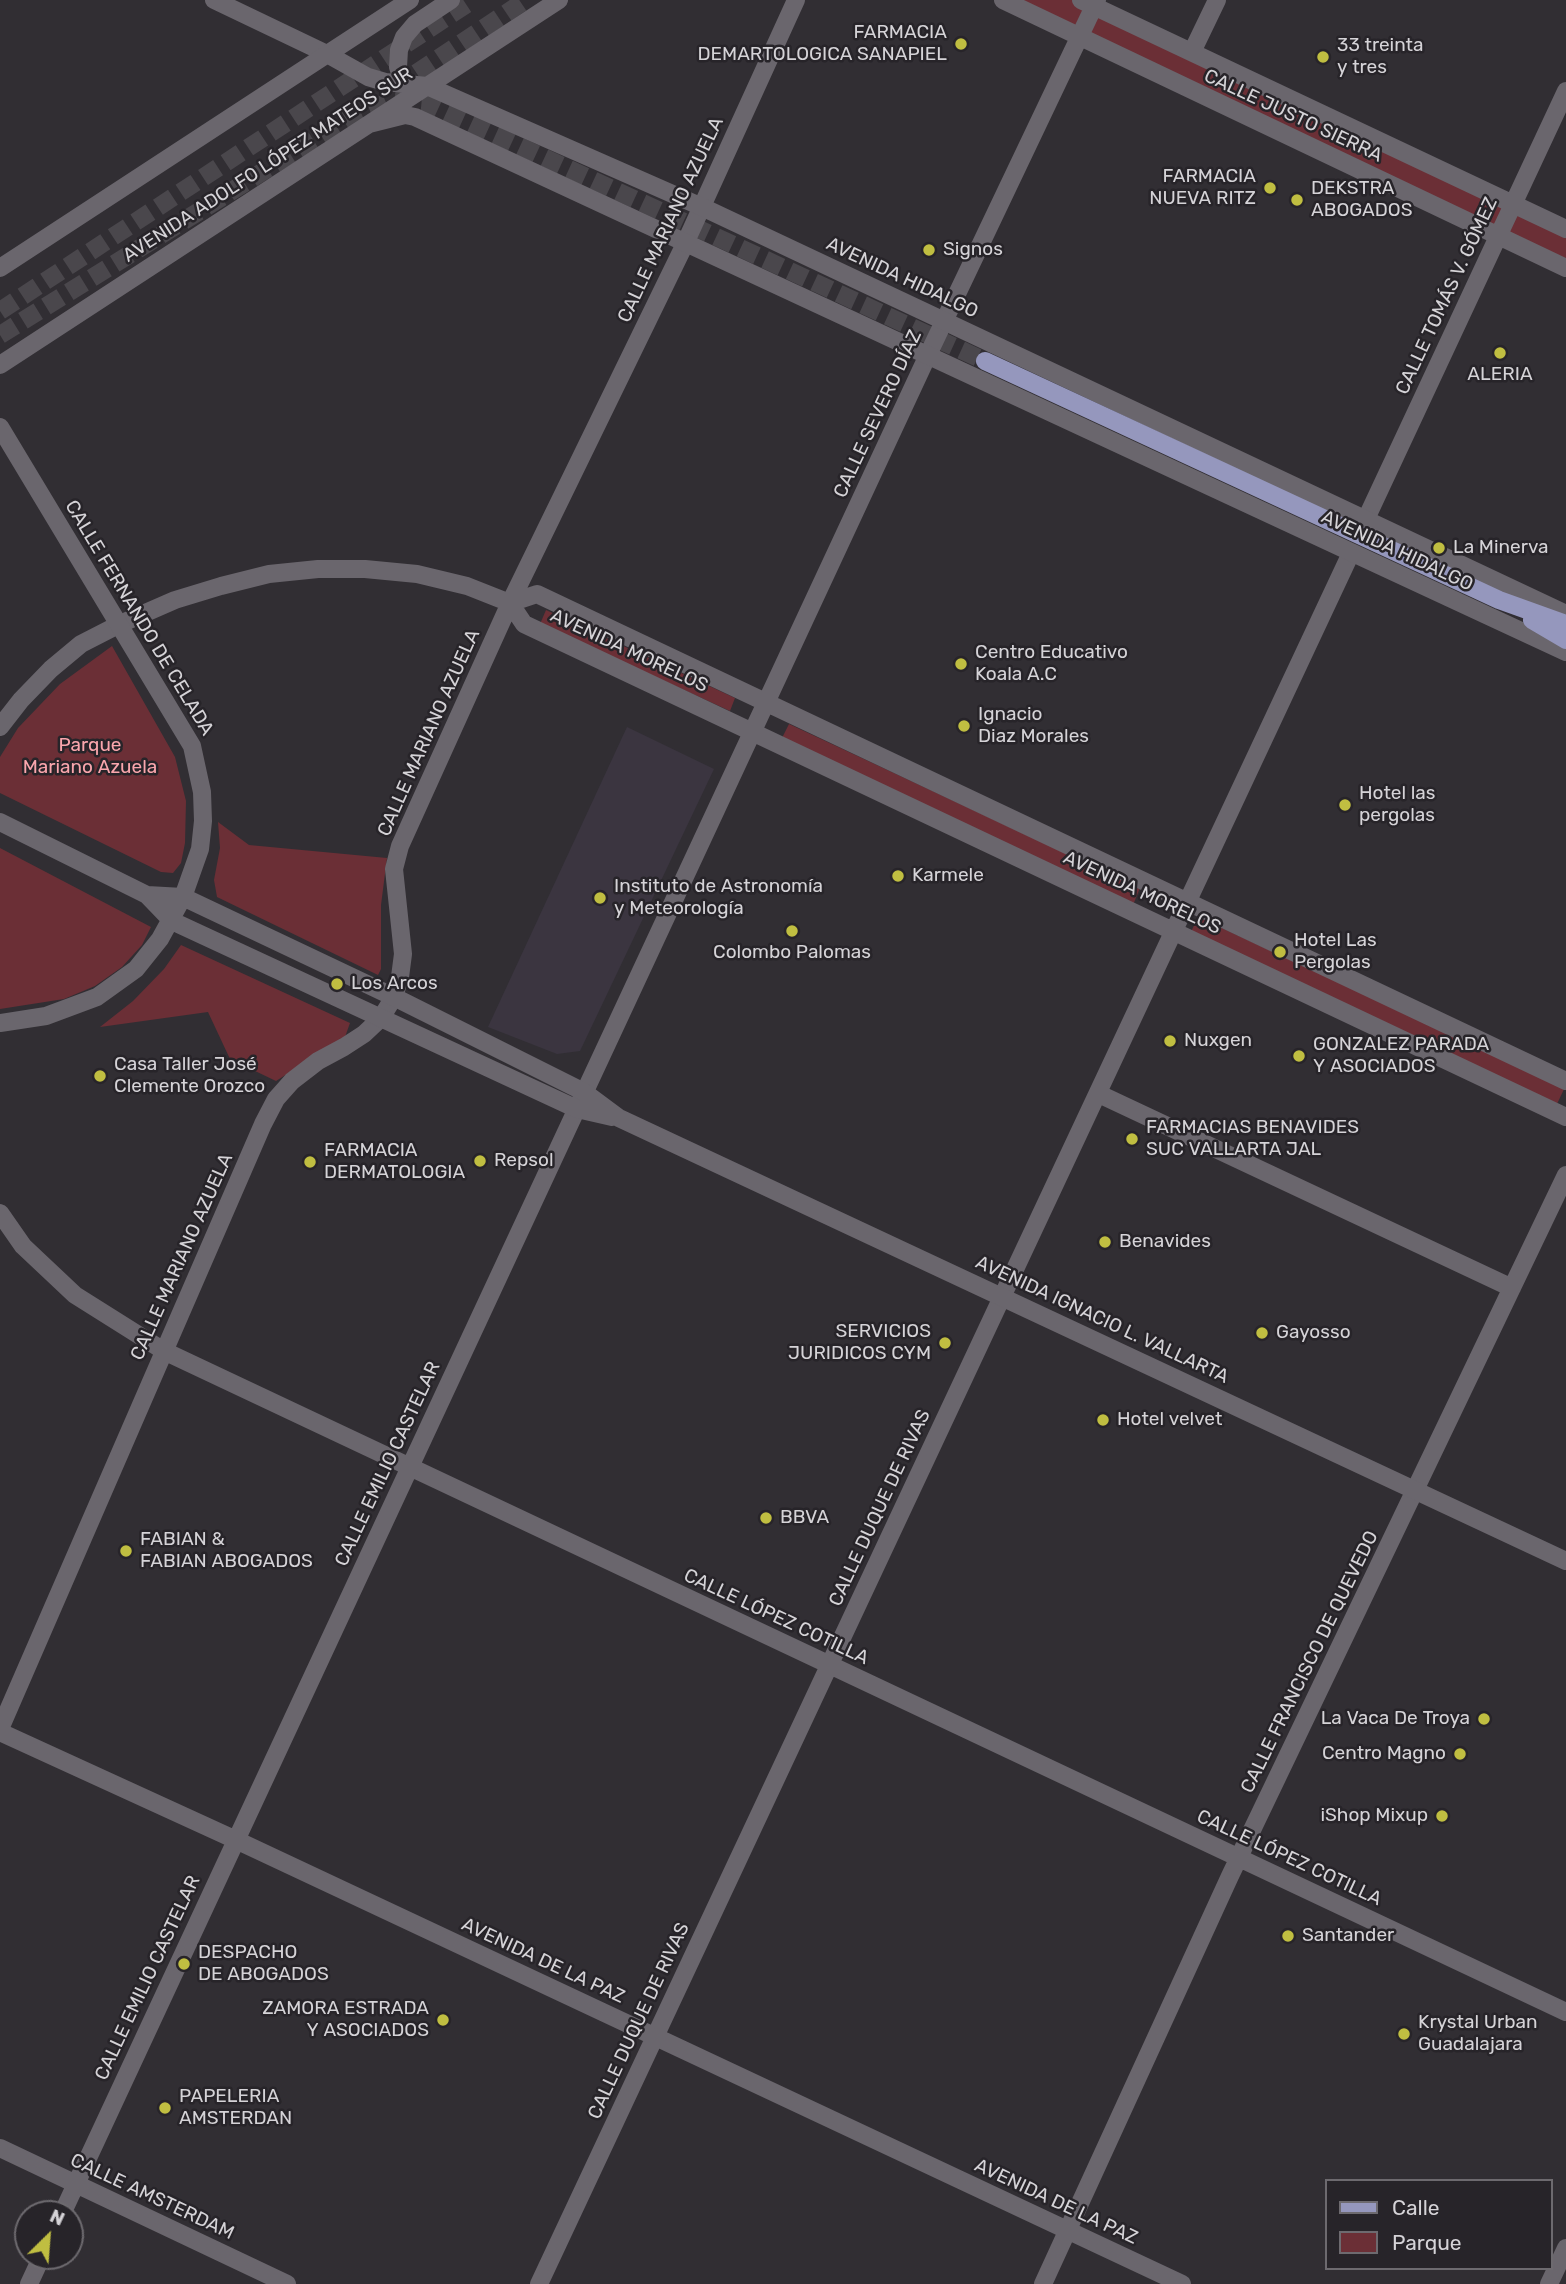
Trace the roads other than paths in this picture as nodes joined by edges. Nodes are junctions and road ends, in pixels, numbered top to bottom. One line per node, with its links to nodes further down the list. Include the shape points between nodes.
1 (215, 0): 11 (street, AVENIDA HIDALGO)
2 (410, 0): 11 (street)
3 (451, 0): 12 (street, via 404,37 398,67)
4 (559, 0): 13 (street, AVENIDA ADOLFO LÓPEZ MATEOS SUR)
5 (796, 0): 17 (street, CALLE MARIANO AZUELA)
6 (1003, 0): 9 (street, CALLE JUSTO SIERRA)
7 (1217, 0): 10 (street)
8 (1090, 2): 9 (street, CALLE SEVERO DÍAZ); 10 (street, CALLE JUSTO SIERRA)
9 (1079, 38): 19 (street, CALLE JUSTO SIERRA); 23 (street, CALLE SEVERO DÍAZ)
10 (1192, 52): 16 (street, CALLE JUSTO SIERRA)
11 (327, 54): 12 (street, AVENIDA HIDALGO, via 368,77); 21 (street)
12 (404, 84): 13 (street, AVENIDA HIDALGO)
13 (427, 86): 15 (street, AVENIDA ADOLFO LÓPEZ MATEOS SUR); 17 (street, AVENIDA HIDALGO)
14 (1566, 91): 16 (street, CALLE TOMÁS V. GÓMEZ)
15 (369, 124): 20 (street, AVENIDA HIDALGO, via 415,117); 26 (street, AVENIDA ADOLFO LÓPEZ MATEOS SUR)
16 (1513, 204): 18 (street, CALLE JUSTO SIERRA); 19 (street, CALLE TOMÁS V. GÓMEZ)
17 (702, 207): 20 (street, CALLE MARIANO AZUELA); 23 (street, AVENIDA HIDALGO)
18 (1566, 229)
19 (1499, 236): 22 (street, CALLE JUSTO SIERRA); 28 (street, CALLE TOMÁS V. GÓMEZ)
20 (685, 243): 24 (street, AVENIDA HIDALGO); 31 (street, CALLE MARIANO AZUELA)
21 (0, 268)
22 (1566, 268)
23 (945, 321): 24 (street, CALLE SEVERO DÍAZ); 28 (street, AVENIDA HIDALGO)
24 (927, 356): 29 (street, AVENIDA HIDALGO); 37 (street, CALLE SEVERO DÍAZ)
25 (985, 361): 30 (main road)
26 (0, 365)
27 (0, 427): 33 (street, CALLE FERNANDO DE CELADA)
28 (1366, 519): 32 (street, AVENIDA HIDALGO)
29 (1351, 552): 36 (street, AVENIDA HIDALGO); 43 (street)
30 (1499, 600): 34 (main road); 35 (main road)
31 (510, 603): 33 (street, via 417,574 318,569 221,586); 37 (street, AVENIDA MORELOS, via 537,594); 39 (street, AVENIDA MORELOS, via 524,624); 46 (street, CALLE MARIANO AZUELA, via 400,846 394,869 403,954)
32 (1566, 614)
33 (120, 624): 38 (street, via 81,645 51,669); 42 (street, CALLE FERNANDO DE CELADA, via 192,746 203,821 200,849)
34 (1566, 624)
35 (1566, 640)
36 (1566, 652)
37 (766, 702): 39 (street, CALLE SEVERO DÍAZ); 43 (street, AVENIDA MORELOS)
38 (0, 727)
39 (752, 732): 45 (street, AVENIDA MORELOS); 50 (street, CALLE EMILIO CASTELAR)
40 (0, 822): 41 (street, AVENIDA IGNACIO L. VALLARTA)
41 (147, 895): 42 (street, AVENIDA IGNACIO L. VALLARTA); 44 (street, AVENIDA IGNACIO L. VALLARTA)
42 (183, 897): 44 (street, CALLE FERNANDO DE CELADA); 46 (street, AVENIDA IGNACIO L. VALLARTA)
43 (1189, 902): 45 (street, CALLE DUQUE DE RIVAS); 49 (street, AVENIDA MORELOS)
44 (172, 921): 47 (street, AVENIDA IGNACIO L. VALLARTA); 48 (street, CALLE FERNANDO DE CELADA, via 136,969 97,997 46,1016)
45 (1175, 932): 51 (street, CALLE DUQUE DE RIVAS); 53 (street, AVENIDA MORELOS)
46 (394, 997): 47 (street, CALLE MARIANO AZUELA); 50 (street, AVENIDA IGNACIO L. VALLARTA)
47 (382, 1018): 52 (street, AVENIDA IGNACIO L. VALLARTA); 59 (street, CALLE MARIANO AZUELA, via 318,1061 276,1099)
48 (0, 1023)
49 (1566, 1081)
50 (584, 1092): 52 (street, CALLE EMILIO CASTELAR); 54 (street, AVENIDA IGNACIO L. VALLARTA)
51 (1098, 1094): 57 (street); 58 (street, CALLE DUQUE DE RIVAS)
52 (577, 1109): 54 (street, AVENIDA IGNACIO L. VALLARTA); 60 (street, CALLE EMILIO CASTELAR)
53 (1566, 1117)
54 (620, 1118): 58 (street, AVENIDA IGNACIO L. VALLARTA)
55 (1566, 1175): 57 (street, CALLE FRANCISCO DE QUEVEDO)
56 (0, 1213): 59 (street, CALLE LÓPEZ COTILLA, via 23,1246 75,1295)
57 (1512, 1288): 61 (street, CALLE FRANCISCO DE QUEVEDO)
58 (1003, 1297): 61 (street, AVENIDA IGNACIO L. VALLARTA); 63 (street, CALLE DUQUE DE RIVAS)
59 (164, 1351): 60 (street, CALLE LÓPEZ COTILLA); 64 (street, CALLE MARIANO AZUELA)
60 (409, 1467): 63 (street, CALLE LÓPEZ COTILLA); 65 (street, CALLE EMILIO CASTELAR)
61 (1416, 1491): 62 (street, AVENIDA IGNACIO L. VALLARTA); 66 (street, CALLE FRANCISCO DE QUEVEDO)
62 (1566, 1561)
63 (830, 1665): 66 (street, CALLE LÓPEZ COTILLA); 68 (street, CALLE DUQUE DE RIVAS)
64 (0, 1730): 65 (street, AVENIDA DE LA PAZ)
65 (236, 1840): 68 (street, AVENIDA DE LA PAZ); 70 (street, CALLE EMILIO CASTELAR)
66 (1238, 1858): 67 (street, CALLE LÓPEZ COTILLA); 72 (street, CALLE FRANCISCO DE QUEVEDO)
67 (1566, 2012)
68 (655, 2037): 72 (street, AVENIDA DE LA PAZ); 75 (street, CALLE DUQUE DE RIVAS)
69 (0, 2148): 70 (street, CALLE AMSTERDAM)
70 (76, 2183): 71 (street, CALLE EMILIO CASTELAR); 74 (street, CALLE AMSTERDAM)
71 (68, 2200)
72 (1068, 2231): 76 (street, CALLE FRANCISCO DE QUEVEDO); 77 (street, AVENIDA DE LA PAZ)
73 (1566, 2248): 78 (street)
74 (287, 2284)
75 (539, 2284)
76 (1043, 2284)
77 (1182, 2284)
78 (1549, 2284)

